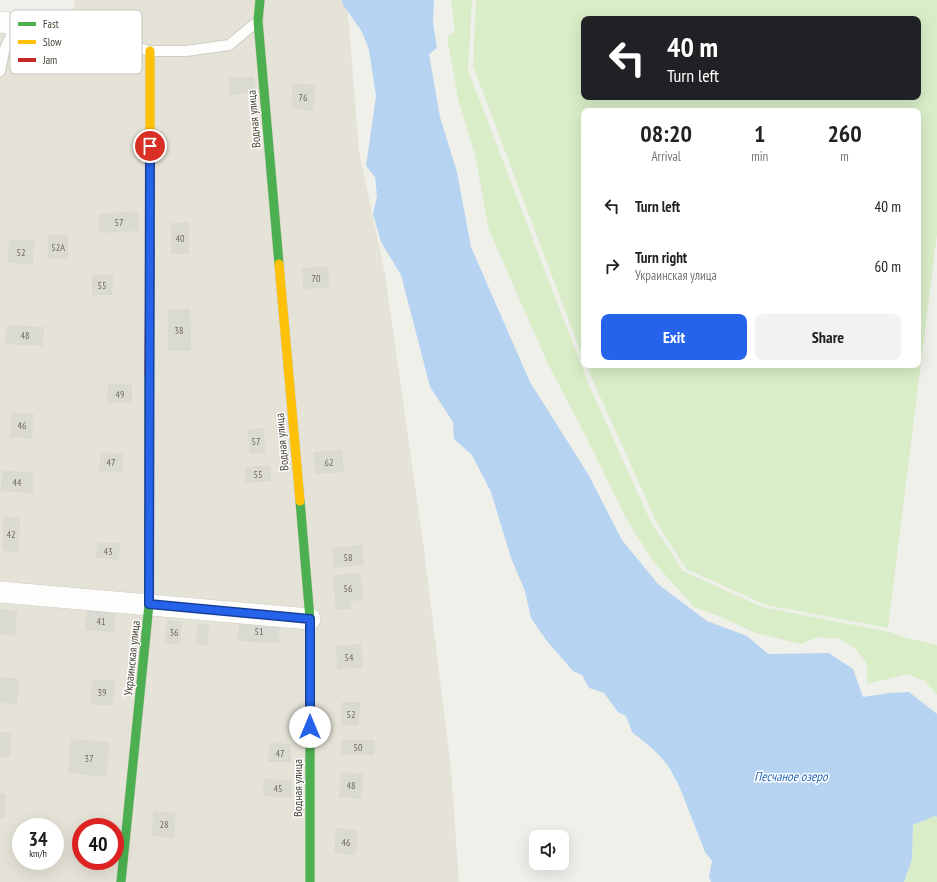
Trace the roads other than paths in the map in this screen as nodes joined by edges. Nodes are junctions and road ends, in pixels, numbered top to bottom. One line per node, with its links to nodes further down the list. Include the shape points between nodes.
1 (260, 0): 2 (street, Водная улица)
2 (258, 21): 5 (lane, via 229,45 186,51); 9 (street, Водная улица)
3 (8, 23): 6 (lane)
4 (142, 49): 5 (lane)
5 (150, 51): 8 (street, Украинская улица)
6 (0, 71)
7 (0, 592): 8 (street)
8 (149, 604): 9 (street); 10 (street, Украинская улица)
9 (310, 619): 11 (street, Водная улица)
10 (121, 882)
11 (310, 882)

